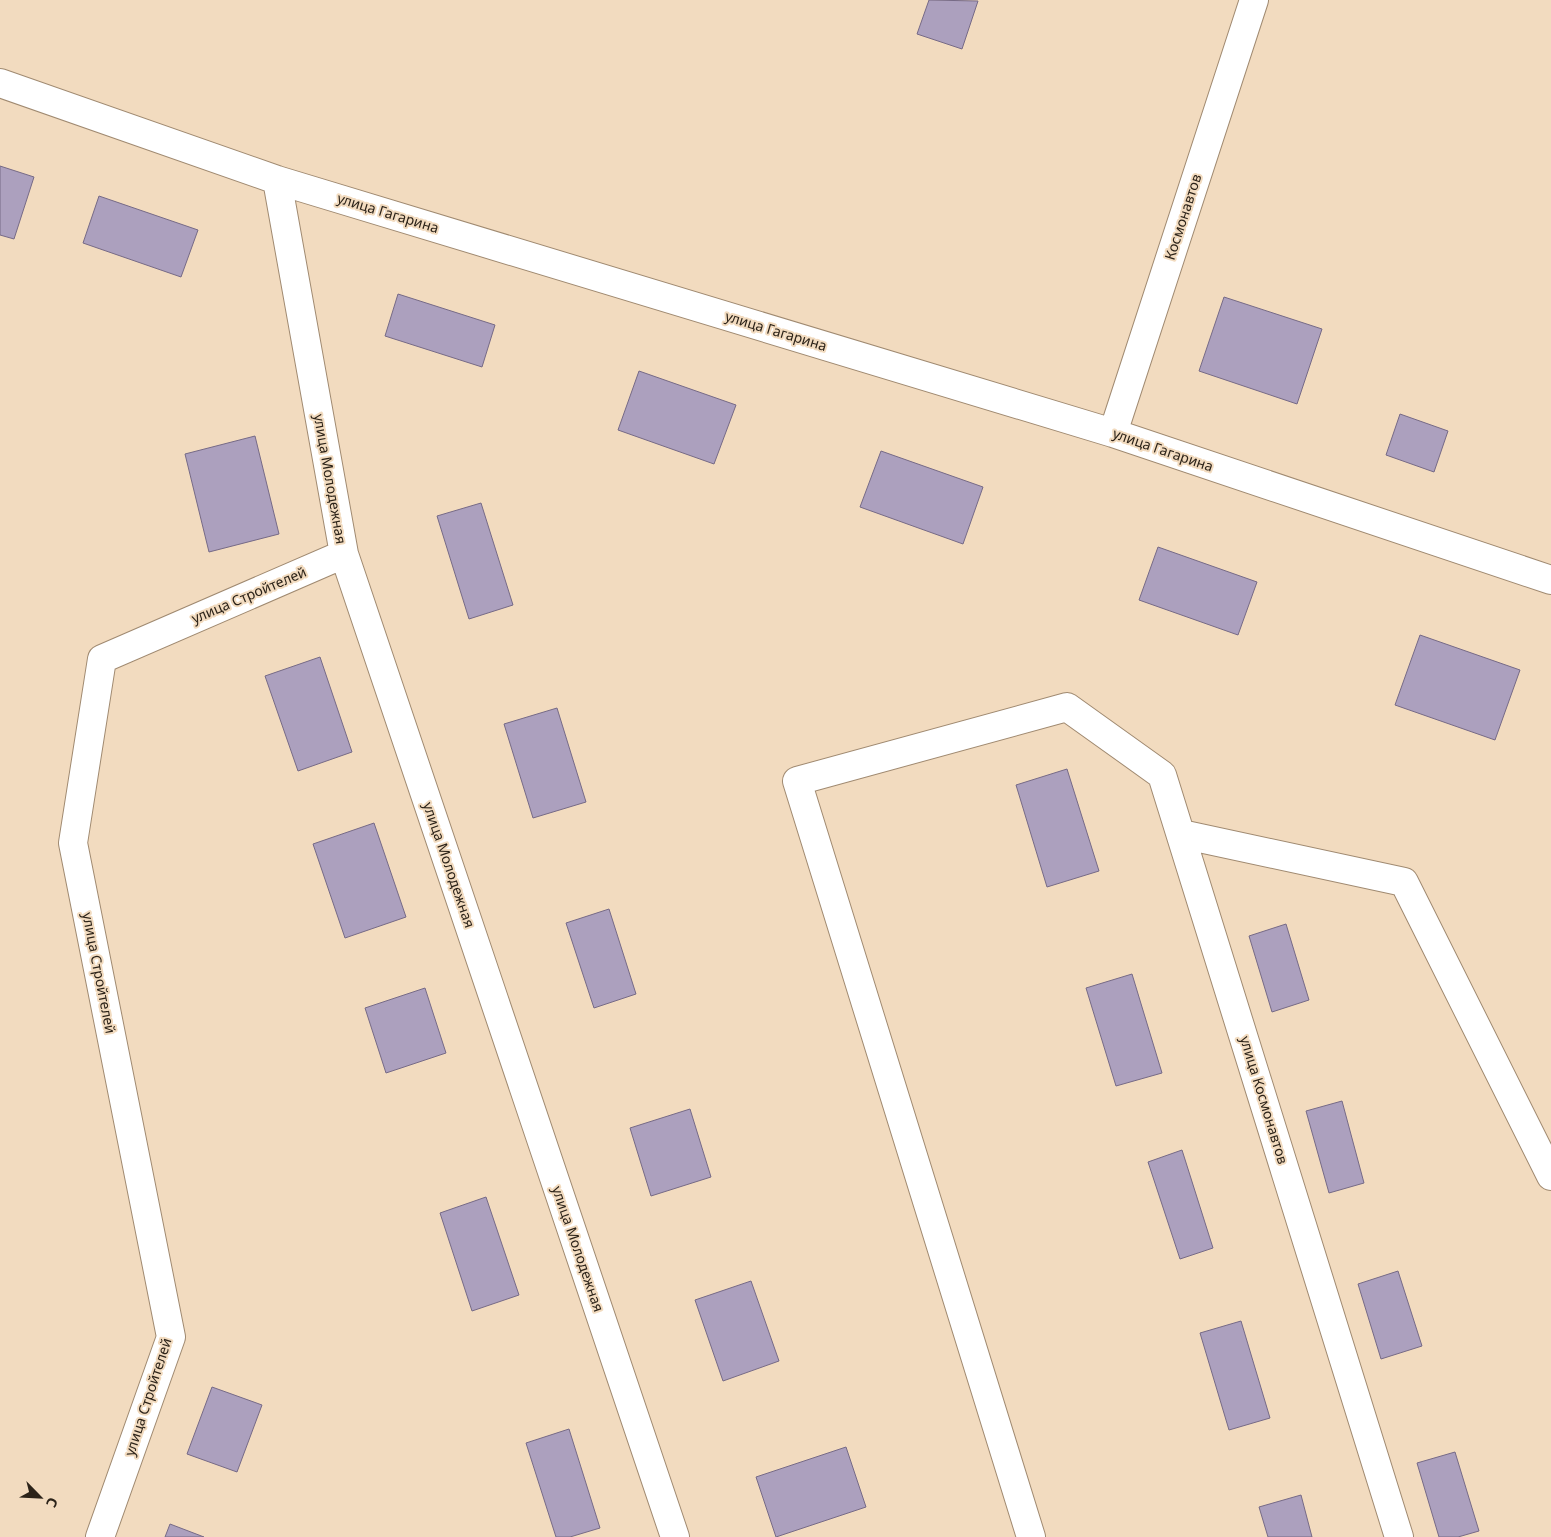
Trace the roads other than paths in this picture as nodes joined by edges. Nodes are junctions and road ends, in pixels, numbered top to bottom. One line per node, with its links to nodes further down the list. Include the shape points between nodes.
1 (1254, 0): 4 (street, Космонавтов)
2 (0, 83): 3 (street, улица Гагарина)
3 (277, 180): 4 (street, улица Гагарина); 5 (street, улица Молодежная)
4 (1113, 433): 6 (street, улица Гагарина)
5 (344, 554): 9 (street, улица Стройтелей, via 102,659 73,843 171,1337); 10 (street, улица Молодежная)
6 (1551, 580)
7 (1181, 834): 8 (street, via 1404,882); 11 (street, улица Космонавтов, via 1162,775 1067,707 797,781); 12 (street, улица Космонавтов)
8 (1551, 1176)
9 (100, 1537)
10 (675, 1537)
11 (1031, 1537)
12 (1399, 1537)

